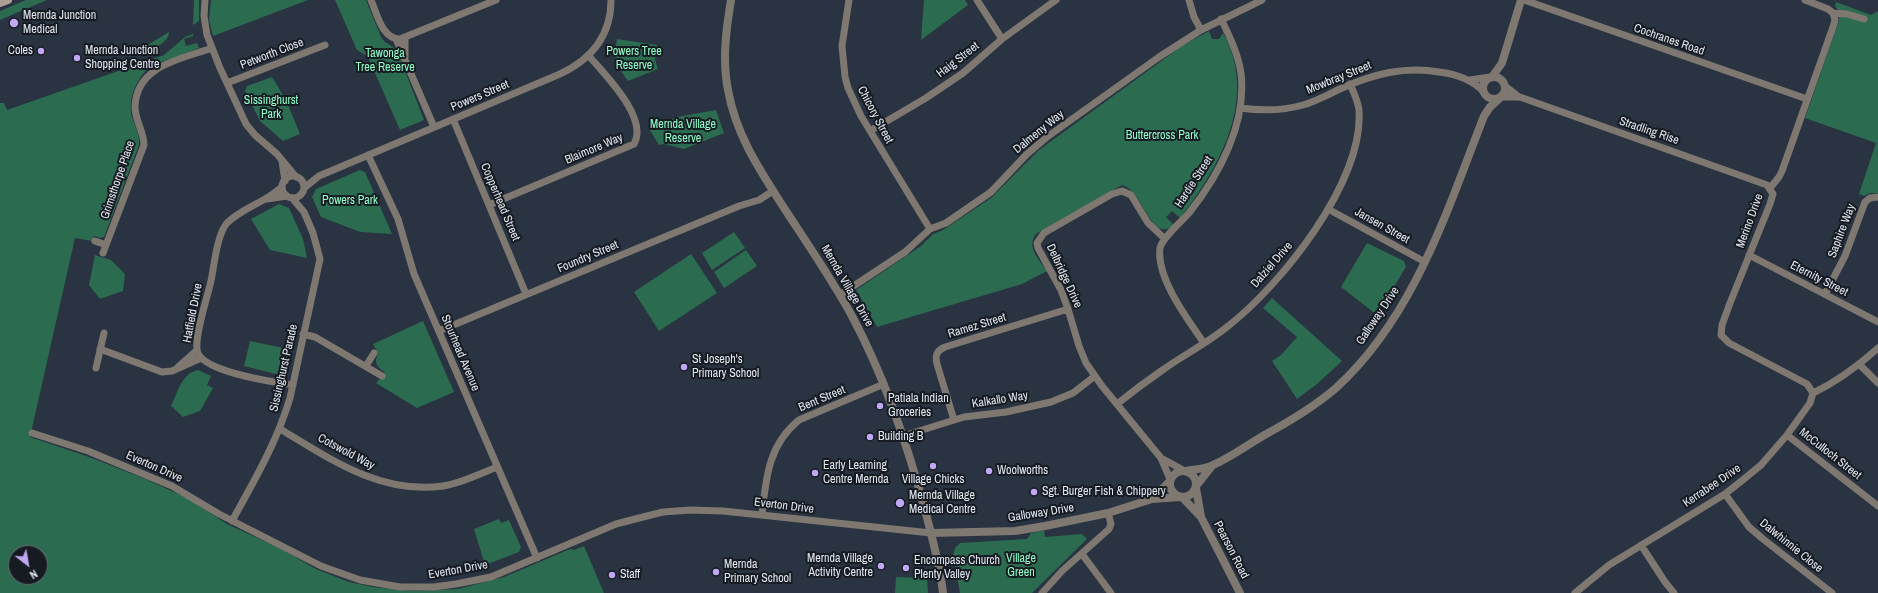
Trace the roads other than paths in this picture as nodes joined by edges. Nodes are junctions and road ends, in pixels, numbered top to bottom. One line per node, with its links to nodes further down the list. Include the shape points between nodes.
1 (8, 0): 15 (main road)
2 (205, 0): 24 (street, via 204,23)
3 (371, 0): 21 (street, via 387,34)
4 (496, 0): 20 (street)
5 (611, 0): 25 (street, Powers Street, via 603,36)
6 (731, 0): 47 (street, Mernda Village Drive, via 725,44 728,90 742,137)
7 (849, 0): 41 (street, Chicory Street, via 842,46 845,77 852,100)
8 (977, 0): 22 (street)
9 (1056, 0): 22 (street, Haig Street)
10 (1189, 0): 19 (street)
11 (1262, 0): 17 (street, Dalmeny Way)
12 (1521, 0): 27 (street)
13 (1524, 0): 36 (street, Cochranes Road)
14 (1805, 0): 16 (street)
15 (0, 3)
16 (1833, 13): 18 (street); 36 (street, Merino Drive, via 1833,27)
17 (1221, 19): 19 (street, Dalmeny Way); 37 (street, Hardie Street, via 1238,60 1242,85)
18 (1864, 19)
19 (1201, 30): 56 (street, Dalmeny Way, via 1048,137 1027,154 991,192 946,223)
20 (405, 38): 21 (street); 26 (street)
21 (396, 39): 26 (street)
22 (1002, 39): 41 (street, Haig Street, via 963,73)
23 (325, 45): 30 (street, Petworth Close)
24 (212, 48): 30 (street); 59 (street, Grimsthorpe Place, via 156,68 144,79 135,106 144,146)
25 (589, 56): 39 (street, Powers Street, via 580,64 560,74); 53 (street, Blaimore Way, via 623,96 638,132 634,144)
26 (406, 59): 40 (street)
27 (1502, 63): 28 (street); 32 (street)
28 (1491, 77): 29 (street, Mowbray Street); 32 (street, via 1499,78); 33 (street, via 1484,83)
29 (1469, 80): 31 (street, Mowbray Street, via 1449,73 1410,69 1379,74); 33 (street, Mowbray Street)
30 (227, 83): 43 (street, via 250,130)
31 (1350, 84): 37 (street, Mowbray Street, via 1293,107 1269,110); 54 (street, Dalziel Drive, via 1358,108 1358,129 1350,160)
32 (1505, 84): 34 (street, via 1505,92); 35 (street, Stradling Rise)
33 (1484, 92): 34 (street, via 1490,99); 38 (street, Galloway Drive)
34 (1501, 97): 35 (street, Stradling Rise); 38 (street, Galloway Drive)
35 (1520, 97): 48 (street, Stradling Rise, via 1764,183)
36 (1807, 99): 48 (street, Merino Drive, via 1782,171)
37 (1240, 108): 57 (street, Hardie Street, via 1230,141 1214,175 1195,204)
38 (1484, 116): 62 (street, Galloway Drive)
39 (453, 119): 40 (street, Powers Street); 53 (street, Copperhead Street)
40 (434, 127): 42 (street, Powers Street)
41 (870, 131): 56 (street, Chicory Street)
42 (368, 154): 44 (street, Powers Street); 68 (street, Stourhead Avenue, via 398,219 409,262)
43 (281, 160): 45 (street); 46 (street)
44 (319, 176): 45 (street, Powers Street); 49 (street, Powers Street)
45 (297, 177): 46 (street, via 290,177); 49 (street, via 303,182)
46 (284, 184): 50 (street, via 284,192); 52 (street, Hatfield Drive)
47 (771, 188): 63 (street, Foundry Street, via 759,200); 65 (street, Mernda Village Drive)
48 (1770, 188): 61 (street, Merino Drive, via 1772,198)
49 (303, 191): 50 (street); 55 (street, Sissinghurst Parade)
50 (290, 197): 52 (street, Hatfield Drive); 55 (street, Sissinghurst Parade)
51 (1874, 198): 64 (street, Saphire Way, via 1864,204 1845,256)
52 (267, 199): 74 (street, Hatfield Drive, via 228,222 223,230 201,322)
53 (489, 205): 63 (street, Copperhead Street)
54 (1328, 209): 62 (street, Jansen Street); 71 (street, Dalziel Drive, via 1296,256 1263,293 1227,327)
55 (304, 212): 70 (street, Sissinghurst Parade, via 314,233 320,259)
56 (930, 229): 65 (street, Dalmeny Way, via 905,252)
57 (1164, 239): 66 (street, Delbridge Drive, via 1148,223 1131,195 1122,191 1112,194 1044,233 1038,240 1038,248 1059,285); 71 (street, via 1160,254 1170,288)
58 (95, 241): 59 (street)
59 (106, 245): 60 (street, Grimsthorpe Place)
60 (103, 253)
61 (1749, 255): 64 (street, Eternity Street); 86 (street, Merino Drive, via 1722,325 1722,338 1806,384)
62 (1424, 262): 94 (street, Galloway Drive, via 1390,324 1344,380 1304,412)
63 (526, 294): 68 (street, Foundry Street)
64 (1825, 294): 67 (street, Eternity Street)
65 (840, 295): 84 (street, Mernda Village Drive, via 871,353)
66 (1068, 308): 82 (street, Delbridge Drive, via 1079,346); 88 (street, Ramez Street, via 938,351 937,364)
67 (1878, 322)
68 (439, 331): 95 (street, Stourhead Avenue)
69 (104, 333): 73 (street)
70 (303, 334): 78 (street, via 316,337); 85 (street, Sissinghurst Parade)
71 (1204, 343): 87 (street, Dalziel Drive)
72 (1878, 348): 77 (street)
73 (100, 349): 79 (street); 80 (street, via 155,371 167,372)
74 (197, 350): 76 (street, Hatfield Drive); 80 (street)
75 (374, 353): 78 (street)
76 (201, 358): 80 (street); 85 (street, Hatfield Drive, via 207,363 241,376)
77 (1859, 364): 83 (street); 86 (street)
78 (366, 366): 81 (street)
79 (96, 368)
80 (176, 369)
81 (382, 376)
82 (1095, 376): 87 (street, Delbridge Drive); 88 (street, Kalkallo Way, via 1073,393 1051,402)
83 (1878, 383)
84 (884, 384): 92 (street, Mernda Village Drive); 104 (street, Bent Street, via 799,420 790,427 768,466)
85 (293, 385): 89 (street, Sissinghurst Parade)
86 (1813, 393): 91 (street, Kerrabee Drive, via 1810,403)
87 (1117, 404): 93 (street, Delbridge Drive)
88 (954, 420): 92 (street, Kalkallo Way)
89 (280, 429): 95 (street, Cotswold Way, via 359,474 399,486 442,486 457,483); 106 (street, Sissinghurst Parade)
90 (32, 433): 106 (street, Everton Drive, via 88,451 148,475)
91 (1787, 435): 99 (street, Kerrabee Drive, via 1761,465); 102 (street, McCulloch Street)
92 (903, 436): 107 (street, Mernda Village Drive)
93 (1162, 458): 96 (street, Delbridge Drive); 97 (street, Delbridge Drive)
94 (1212, 466): 96 (street, Galloway Drive); 98 (street, Galloway Drive)
95 (497, 467): 110 (street, Stourhead Avenue)
96 (1186, 471): 97 (street, via 1176,472); 98 (street, via 1193,475)
97 (1170, 480): 100 (street, via 1170,489); 101 (street, Galloway Drive)
98 (1196, 487): 100 (street, via 1190,495); 105 (street, Pearson Road)
99 (1725, 494): 108 (street, Kerrabee Drive); 117 (street, Dalwhinnie Close, via 1739,514 1763,539)
100 (1181, 497): 101 (street, Galloway Drive); 105 (street, Pearson Road)
101 (1152, 499): 103 (street, Galloway Drive)
102 (1878, 506)
103 (1108, 513): 107 (street, Galloway Drive, via 1015,531); 109 (street, via 1111,524 1108,530)
104 (762, 514): 107 (street, Everton Drive); 110 (street, Everton Drive, via 706,510 663,512 616,524)
105 (1201, 517): 114 (street, Pearson Road)
106 (232, 521): 110 (street, Everton Drive, via 321,566 360,580 400,587 434,587 475,581)
107 (931, 533): 111 (street, Mernda Village Drive)
108 (1641, 545): 115 (street, Kerrabee Drive, via 1609,565); 116 (street)
109 (1082, 554): 112 (street); 113 (street)
110 (537, 558)
111 (943, 593)
112 (1042, 593)
113 (1111, 593)
114 (1240, 593)
115 (1576, 593)
116 (1674, 593)
117 (1832, 593)

